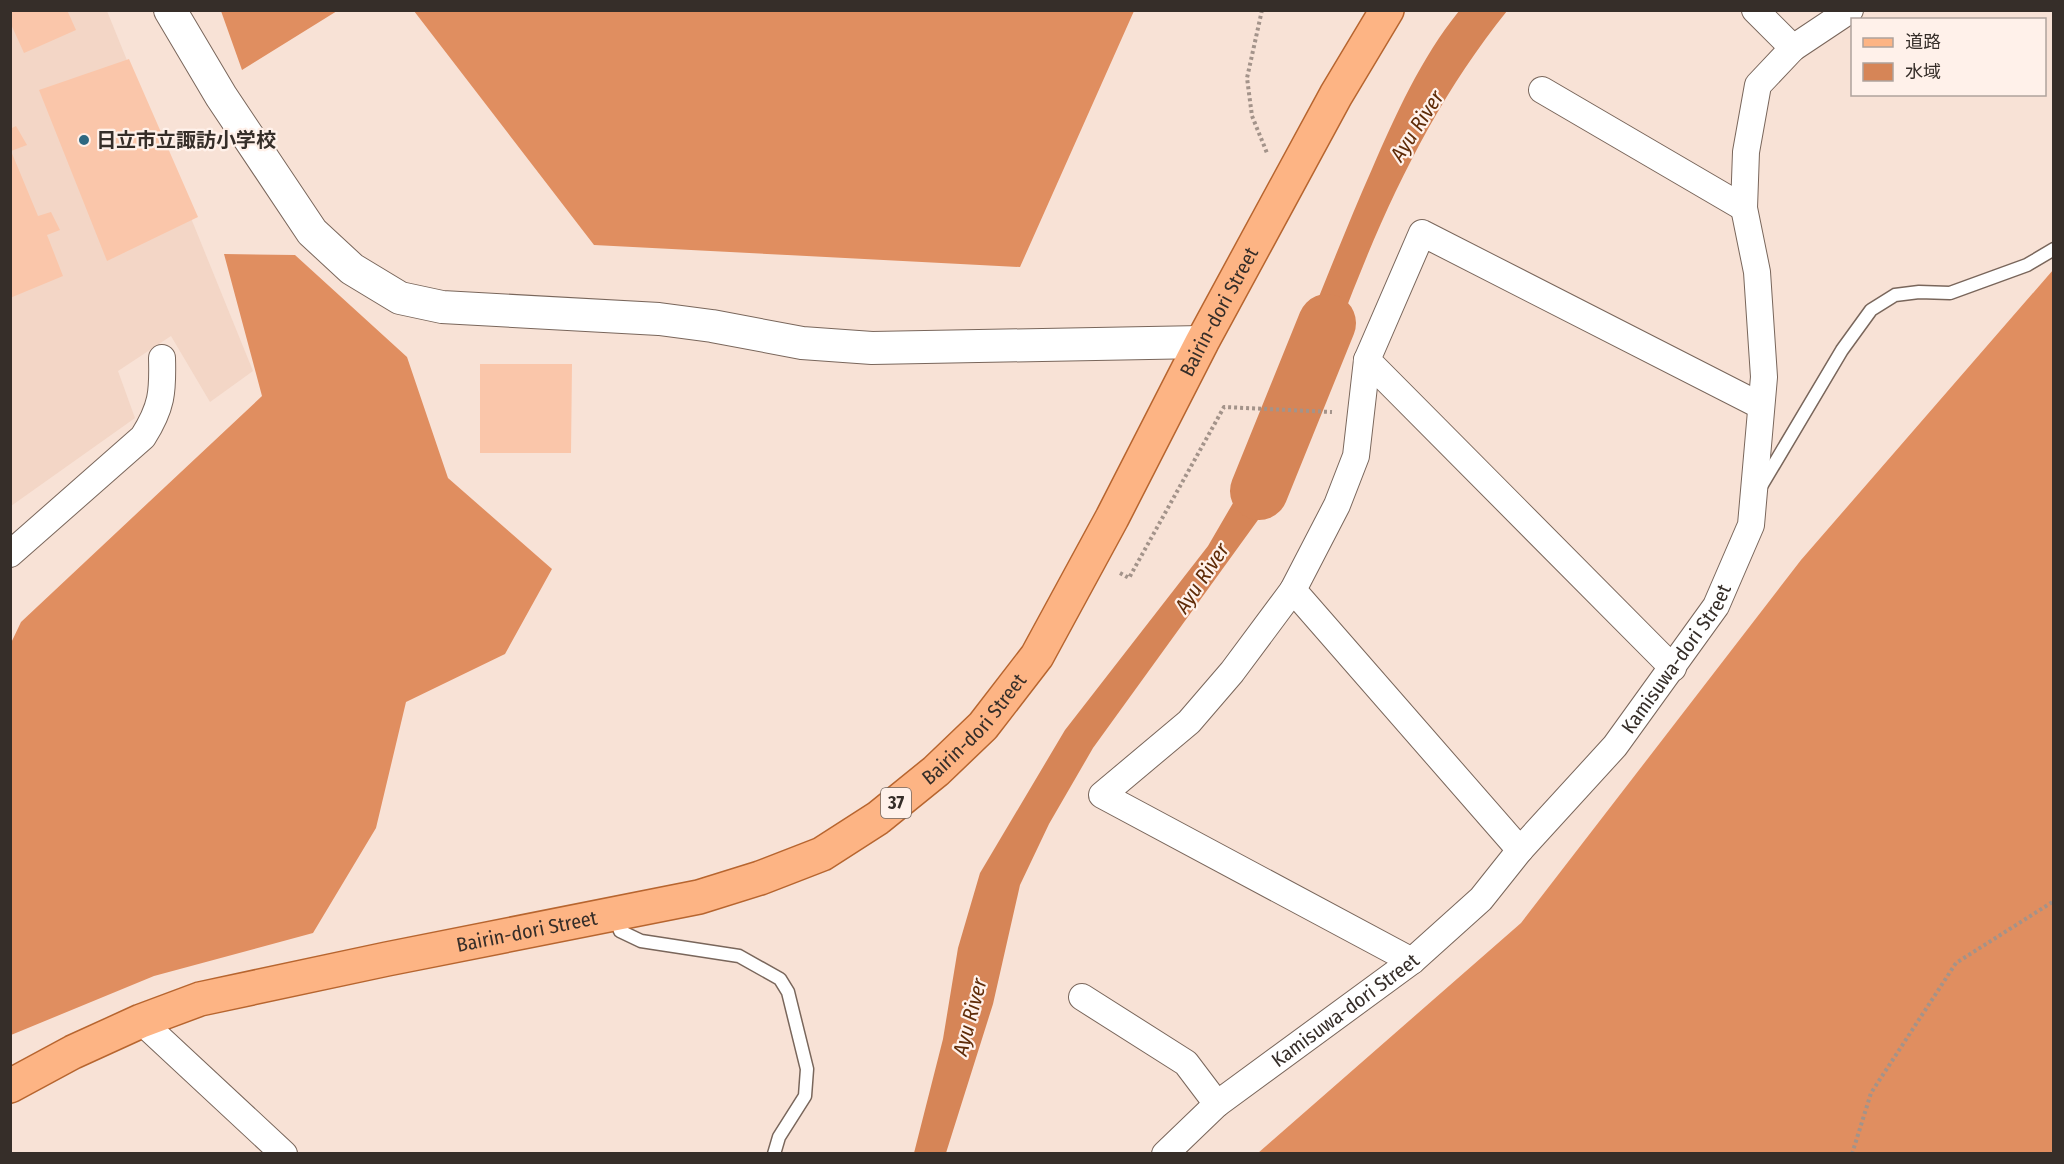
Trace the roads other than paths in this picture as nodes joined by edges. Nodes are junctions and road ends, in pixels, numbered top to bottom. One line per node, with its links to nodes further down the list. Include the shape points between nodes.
1 (170, 10): 9 (street, via 221,96 312,232 352,268 400,298 442,308 659,319 802,343 872,348)
2 (1387, 10): 9 (main road, Bairin-dori Street / 37, via 1336,95)
3 (1755, 10): 5 (street)
4 (1850, 10): 5 (street, Kamisuwa-dori Street)
5 (1793, 48): 7 (street, Kamisuwa-dori Street, via 1758,85 1746,152)
6 (1542, 90): 7 (street)
7 (1744, 208): 12 (street, Kamisuwa-dori Street, via 1758,272 1764,377)
8 (2054, 249): 13 (lane, via 2027,265 1950,293 1895,295 1871,310 1842,350)
9 (1202, 342): 18 (main road, Bairin-dori Street / 37, via 1037,656 983,726 878,818 822,854 699,897)
10 (162, 358): 14 (street, via 158,414 143,437)
11 (1367, 360): 12 (street, via 1422,233); 15 (street, via 1356,456 1337,505); 16 (street)
12 (1761, 406): 13 (street, Kamisuwa-dori Street)
13 (1753, 499): 16 (street, Kamisuwa-dori Street, via 1751,525 1716,606)
14 (10, 554)
15 (1293, 590): 17 (street); 19 (street, via 1232,672 1188,722 1102,795)
16 (1673, 668): 17 (street, Kamisuwa-dori Street, via 1615,746)
17 (1520, 850): 19 (street, Kamisuwa-dori Street, via 1481,899)
18 (614, 912): 21 (main road, Bairin-dori Street / 37, via 200,999); 25 (lane, via 620,931 641,941 739,956 780,979 788,992 807,1069 805,1096 779,1137)
19 (1412, 961): 23 (street, Kamisuwa-dori Street)
20 (1082, 997): 23 (street, via 1186,1063)
21 (141, 1021): 22 (main road, Bairin-dori Street / 37); 24 (street)
22 (10, 1086)
23 (1217, 1104): 26 (street, Kamisuwa-dori Street)
24 (284, 1154)
25 (774, 1154)
26 (1165, 1154)

